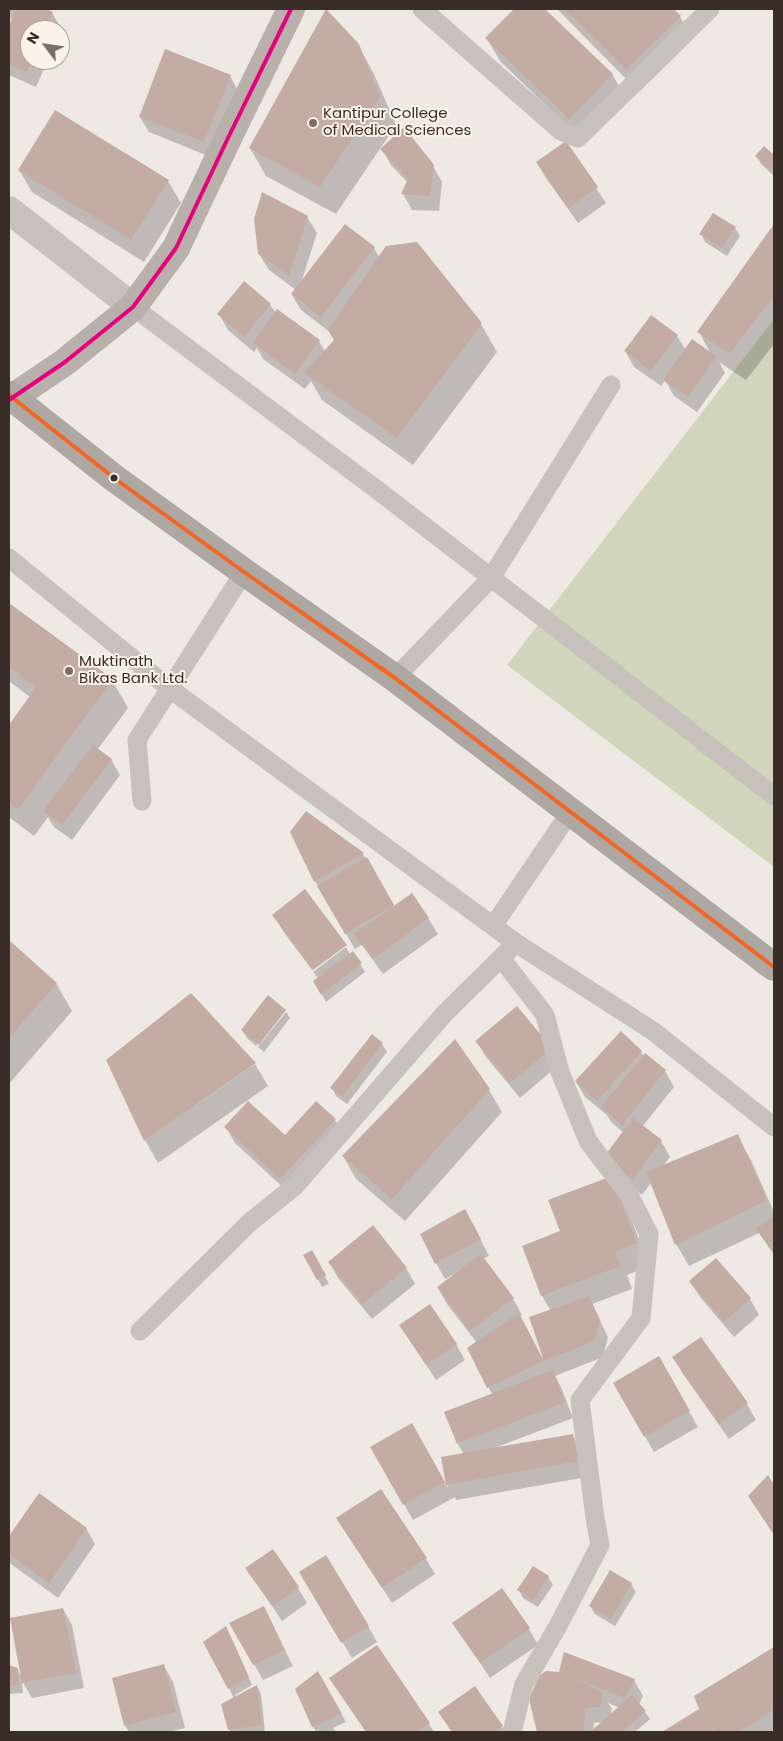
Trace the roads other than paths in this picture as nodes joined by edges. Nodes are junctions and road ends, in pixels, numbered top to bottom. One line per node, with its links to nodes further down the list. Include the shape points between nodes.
1 (290, 9): 5 (main road, via 176,248)
2 (422, 9): 3 (lane, via 561,131 578,138)
3 (710, 9)
4 (9, 210): 5 (street)
5 (133, 307): 7 (main road, via 65,362); 10 (lane)
6 (611, 385): 10 (lane)
7 (10, 397): 9 (highway, via 114,478)
8 (9, 558): 12 (lane)
9 (244, 572): 11 (highway); 12 (lane)
10 (491, 578): 11 (lane); 13 (lane)
11 (395, 678): 15 (highway)
12 (169, 688): 14 (lane, via 137,740); 16 (lane)
13 (774, 796)
14 (142, 801)
15 (571, 811): 16 (lane); 19 (highway)
16 (493, 926): 17 (lane)
17 (516, 943): 18 (lane); 20 (lane, via 653,1032)
18 (501, 958): 21 (lane, via 445,1013 295,1186 249,1223); 22 (lane, via 545,1015 560,1072 588,1141 629,1195 649,1234 641,1318 580,1400 600,1545 524,1684)
19 (774, 966)
20 (774, 1127)
21 (140, 1331)
22 (512, 1732)

